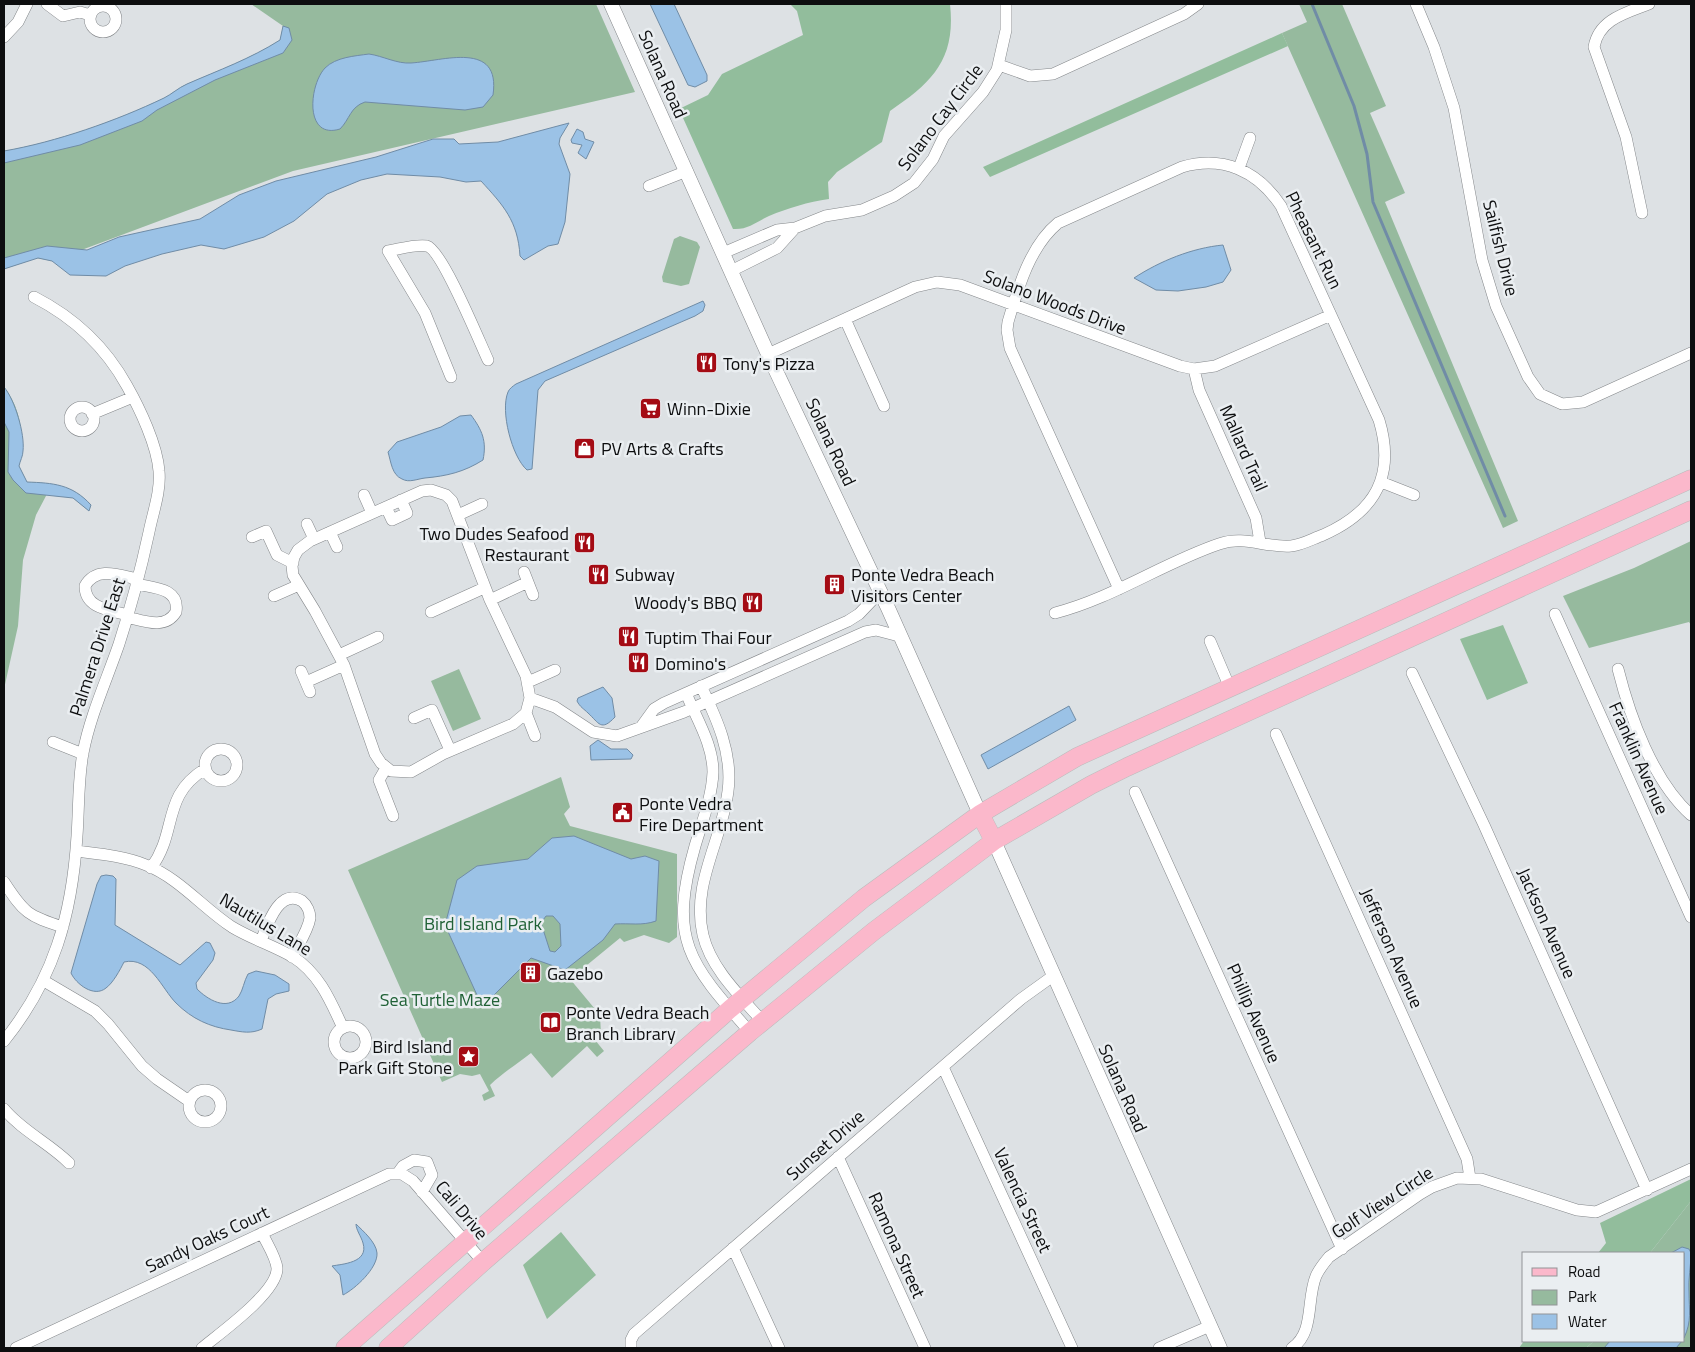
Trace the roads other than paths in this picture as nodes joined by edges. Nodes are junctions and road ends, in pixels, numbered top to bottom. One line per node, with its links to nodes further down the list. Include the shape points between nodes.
1 (27, 4): 9 (street, via 18,22)
2 (48, 4): 8 (street, via 63,16)
3 (611, 4): 13 (street, Solana Road)
4 (1006, 4): 10 (street, Solano Cay Circle, via 1006,30)
5 (1198, 4): 10 (street, Solano Cay Circle, via 1184,14 1052,74 1030,76)
6 (1416, 4): 23 (street, Sailfish Drive, via 1437,54 1454,108 1480,251 1491,292 1532,384 1547,399 1573,404)
7 (1649, 4): 15 (street, via 1608,23 1599,32 1594,47 1626,138)
8 (81, 10)
9 (4, 37)
10 (998, 65): 16 (street, Solano Cay Circle, via 983,92 952,126 914,183 862,210 825,216)
11 (1250, 138): 12 (street)
12 (1239, 168): 20 (street, Pheasant Run, via 1204,162 1182,166 1058,223 1036,249); 21 (street, Pheasant Run, via 1263,183 1281,206)
13 (687, 170): 14 (street); 17 (street, Solana Road)
14 (649, 186)
15 (1642, 213)
16 (795, 228): 17 (street, Solano Cay Circle, via 777,230); 18 (street, Solano Cay Circle, via 777,248)
17 (723, 253): 18 (street, Solana Road)
18 (731, 271): 24 (street, Solana Road)
19 (34, 297): 28 (street, Palmera Drive East, via 88,332 105,351)
20 (1013, 304): 22 (street, Solano Woods Drive, via 960,285 937,282 915,287); 26 (street, Solano Woods Drive); 51 (street, Pheasant Run, via 1007,330 1010,348)
21 (1331, 315): 26 (street, Solano Woods Drive, via 1215,366); 32 (street, Pheasant Run, via 1381,428 1385,451)
22 (845, 319): 24 (street, Solano Woods Drive); 29 (street)
23 (1691, 353)
24 (768, 354): 52 (street, Solana Road)
25 (488, 360): 27 (street, via 434,251 427,246 388,251 425,313)
26 (1194, 369): 44 (street, Mallard Trail, via 1198,390 1256,518)
27 (452, 377)
28 (133, 396): 30 (street); 48 (street, Palmera Drive East, via 157,458 159,475)
29 (884, 406)
30 (92, 414)
31 (1691, 479): 39 (main road)
32 (1381, 482): 34 (street); 44 (street, Pheasant Run, via 1362,510 1334,530 1291,546)
33 (364, 495): 37 (street)
34 (1414, 495)
35 (482, 504): 38 (street)
36 (1691, 510): 45 (main road)
37 (372, 513): 38 (street, via 431,490 446,495); 41 (street)
38 (458, 515): 50 (street)
39 (1599, 521): 45 (main road); 63 (main road)
40 (307, 524): 43 (street)
41 (330, 532): 43 (street); 46 (street)
42 (252, 537): 47 (street, via 266,531 277,555)
43 (312, 540): 47 (street, via 298,550)
44 (1260, 542): 51 (street, Pheasant Run, via 1236,540 1223,543)
45 (1611, 546): 68 (main road)
46 (337, 547)
47 (292, 563): 49 (street, via 293,575)
48 (137, 581): 59 (street, Palmera Drive East); 59 (street, via 167,590 176,601 176,612 169,620 157,624); 59 (street, via 101,574 91,578 85,586 87,597 95,606)
49 (299, 585): 54 (street); 64 (street)
50 (484, 588): 55 (street); 56 (street)
51 (1119, 589): 57 (street, via 1087,604)
52 (880, 592): 60 (street, Solana Road); 71 (street, via 848,621)
53 (533, 595): 55 (street, via 526,577)
54 (274, 596)
55 (490, 600): 70 (street)
56 (431, 612)
57 (1055, 613)
58 (1555, 614): 97 (street, Franklin Avenue)
59 (128, 616): 84 (street, Palmera Drive East)
60 (899, 636): 75 (street, via 876,630 865,632); 88 (street, Solana Road)
61 (378, 637): 64 (street)
62 (1210, 641): 72 (street)
63 (1324, 646): 68 (main road); 72 (main road)
64 (342, 660): 66 (street, via 308,687); 86 (street, via 375,754)
65 (1618, 668): 89 (street, via 1629,708 1658,771 1671,793)
66 (301, 670)
67 (556, 670): 70 (street)
68 (1335, 672): 91 (main road, via 1091,785)
69 (1412, 673): 115 (street, Jackson Avenue, via 1484,825)
70 (528, 682): 74 (street)
71 (701, 686): 73 (street); 75 (street)
72 (1230, 688): 88 (main road, via 1077,757)
73 (686, 693): 76 (street); 79 (street, via 654,709)
74 (530, 698): 77 (street); 79 (street, via 555,707 599,734 617,736)
75 (708, 701): 76 (street); 94 (street, via 722,734 729,772 728,791)
76 (692, 708): 79 (street); 93 (street, via 708,746 713,773)
77 (526, 712): 81 (street); 83 (street, via 513,724)
78 (414, 718): 83 (street, via 432,710)
79 (641, 727)
80 (1276, 734): 114 (street, Jefferson Avenue, via 1468,1159)
81 (535, 736)
82 (52, 742): 84 (street)
83 (450, 750): 86 (street, via 411,772)
84 (83, 754): 92 (street, Palmera Drive East)
85 (205, 769): 95 (street, via 190,779 178,795 162,850)
86 (390, 770): 90 (street, via 380,775 380,786)
87 (1135, 792): 120 (street, Phillip Avenue)
88 (980, 814): 91 (main road); 103 (main road, via 864,898)
89 (1691, 815)
90 (393, 816)
91 (994, 842): 101 (street, Solana Road); 104 (main road, via 874,931)
92 (76, 851): 95 (street, Nautilus Lane, via 108,855); 98 (street, Palmera Drive East)
93 (694, 852): 94 (street); 103 (street, via 684,889 686,942 700,970)
94 (710, 856): 103 (street, via 700,902 703,936)
95 (151, 868): 99 (street, Nautilus Lane, via 172,880 234,928)
96 (4, 882): 98 (street, via 25,912)
97 (1691, 917)
98 (64, 927): 102 (street, Palmera Drive East)
99 (261, 941): 100 (street, Nautilus Lane); 100 (street, via 280,903 291,898 300,900 308,908 310,917)
100 (292, 957): 105 (street, Nautilus Lane, via 322,985)
101 (1053, 976): 107 (street, Sunset Drive, via 1021,999); 122 (street, Solana Road)
102 (44, 982): 106 (street, Palmera Drive East); 108 (street, via 95,1011 142,1066)
103 (736, 1004): 104 (street); 104 (street); 118 (main road)
104 (756, 1027): 121 (main road)
105 (342, 1028)
106 (4, 1041)
107 (943, 1067): 110 (street, Sunset Drive); 130 (street, Valencia Street)
108 (189, 1101)
109 (4, 1109): 111 (street, via 17,1123)
110 (838, 1157): 119 (street, Sunset Drive); 129 (street, Ramona Street)
111 (70, 1163)
112 (1691, 1169): 115 (street, Golf View Circle)
113 (398, 1174): 116 (street, Cali Drive, via 413,1181); 116 (street, Sandy Oaks Court, via 403,1166 414,1160 427,1162 432,1175); 117 (street, Sandy Oaks Court, via 389,1174)
114 (1470, 1178): 115 (street, Golf View Circle, via 1585,1212 1596,1212); 120 (street, Golf View Circle, via 1457,1178 1432,1187)
115 (1647, 1190)
116 (422, 1192): 118 (street, Cali Drive)
117 (262, 1233): 123 (street, Sandy Oaks Court); 124 (street, via 275,1262 276,1278 240,1316)
118 (465, 1243): 121 (street, Cali Drive); 125 (main road)
119 (733, 1248): 127 (street, Sunset Drive, via 634,1334); 128 (street)
120 (1342, 1249): 133 (street, Golf View Circle, via 1330,1257 1315,1277 1304,1336)
121 (483, 1262): 126 (main road)
122 (1210, 1326): 131 (street); 132 (street, Solana Road)
123 (16, 1348)
124 (202, 1348)
125 (345, 1348)
126 (388, 1348)
127 (631, 1348)
128 (778, 1348)
129 (925, 1348)
130 (1072, 1348)
131 (1159, 1348)
132 (1220, 1348)
133 (1292, 1348)

